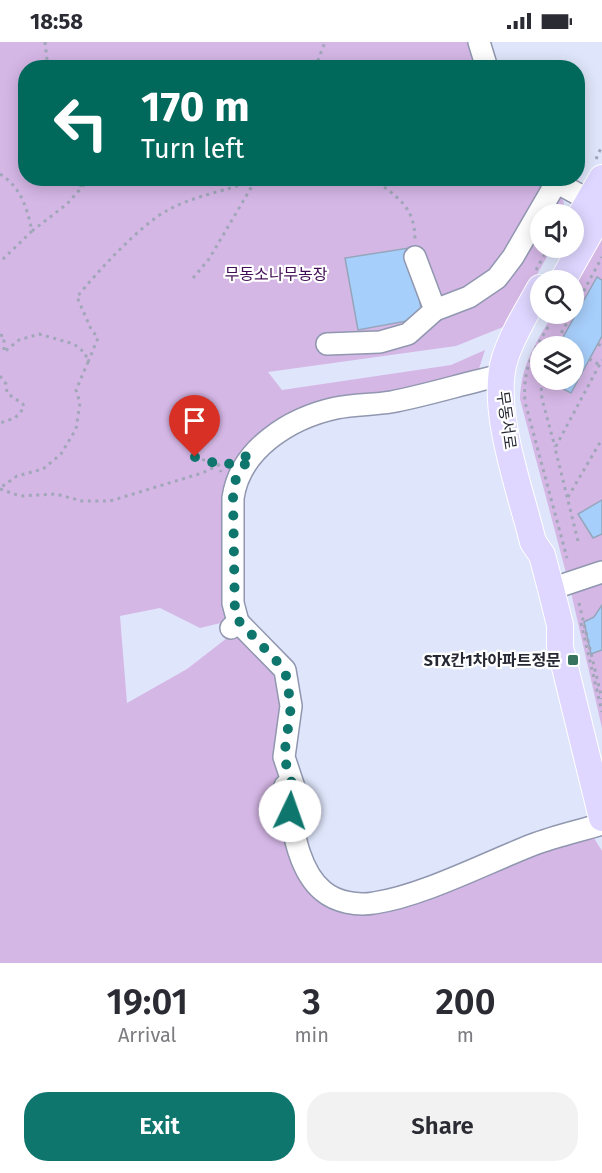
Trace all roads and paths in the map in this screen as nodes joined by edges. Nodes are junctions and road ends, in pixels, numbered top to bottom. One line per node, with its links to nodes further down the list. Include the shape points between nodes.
1 (45, 42): 4 (path)
2 (325, 42): 5 (path)
3 (480, 42): 6 (street)
4 (47, 60)
5 (318, 60)
6 (485, 60)
7 (0, 174): 17 (path, via 19,193 28,210)
8 (602, 178): 15 (main road)
9 (236, 186): 33 (path, via 169,209 151,220 76,297 98,338)
10 (252, 186): 24 (path, via 209,259)
11 (382, 186): 18 (path, via 407,205 415,225)
12 (549, 186): 27 (street, via 513,257 497,278 469,297)
13 (561, 186): 15 (street)
14 (81, 187): 17 (path, via 67,204)
15 (595, 205): 16 (main road); 23 (main road)
16 (584, 216)
17 (32, 231): 20 (path)
18 (415, 257): 27 (street)
19 (602, 257): 21 (path)
20 (0, 262)
21 (597, 267): 22 (path); 25 (path)
22 (602, 269)
23 (568, 270)
24 (193, 278)
25 (584, 292)
26 (530, 308): 35 (main road, 무동서로, via 505,358)
27 (435, 310): 31 (street, via 408,334 380,342)
28 (540, 324): 45 (main road, 무동서로, via 514,377 513,400 545,539)
29 (550, 324): 45 (path, via 530,360 524,387)
30 (0, 335): 33 (path, via 4,336 4,352 19,340 39,334 74,344 85,353)
31 (327, 344)
32 (590, 359): 34 (path)
33 (88, 362): 42 (path, via 76,390 80,403 76,429 61,454 44,469 17,476)
34 (601, 362): 40 (path)
35 (502, 375): 45 (main road, 무동서로, via 500,398 506,432 533,542); 53 (street, via 390,402 320,412 292,425 251,454 235,481 234,625 285,670 291,706 284,757 295,794)
36 (0, 376): 38 (path, via 8,393 24,408 15,418)
37 (541, 390): 40 (path)
38 (0, 423)
39 (602, 439): 43 (path)
40 (555, 448): 43 (path)
41 (195, 457): 42 (path, via 222,465 110,501 82,501 56,494 20,496)
42 (0, 489)
43 (567, 498): 44 (path)
44 (578, 541)
45 (555, 556): 47 (main road, 무동서로)
46 (602, 572): 47 (street)
47 (551, 588): 48 (main road, 무동서로)
48 (560, 625): 51 (main road, 무동서로, via 572,642); 54 (main road, 무동서로, via 560,647)
49 (602, 699): 50 (path, via 578,603)
50 (602, 712)
51 (602, 759)
52 (285, 786): 53 (street)
53 (290, 811): 55 (street, via 311,878 323,892 356,904 394,899 535,844)
54 (602, 819)
55 (602, 824)

